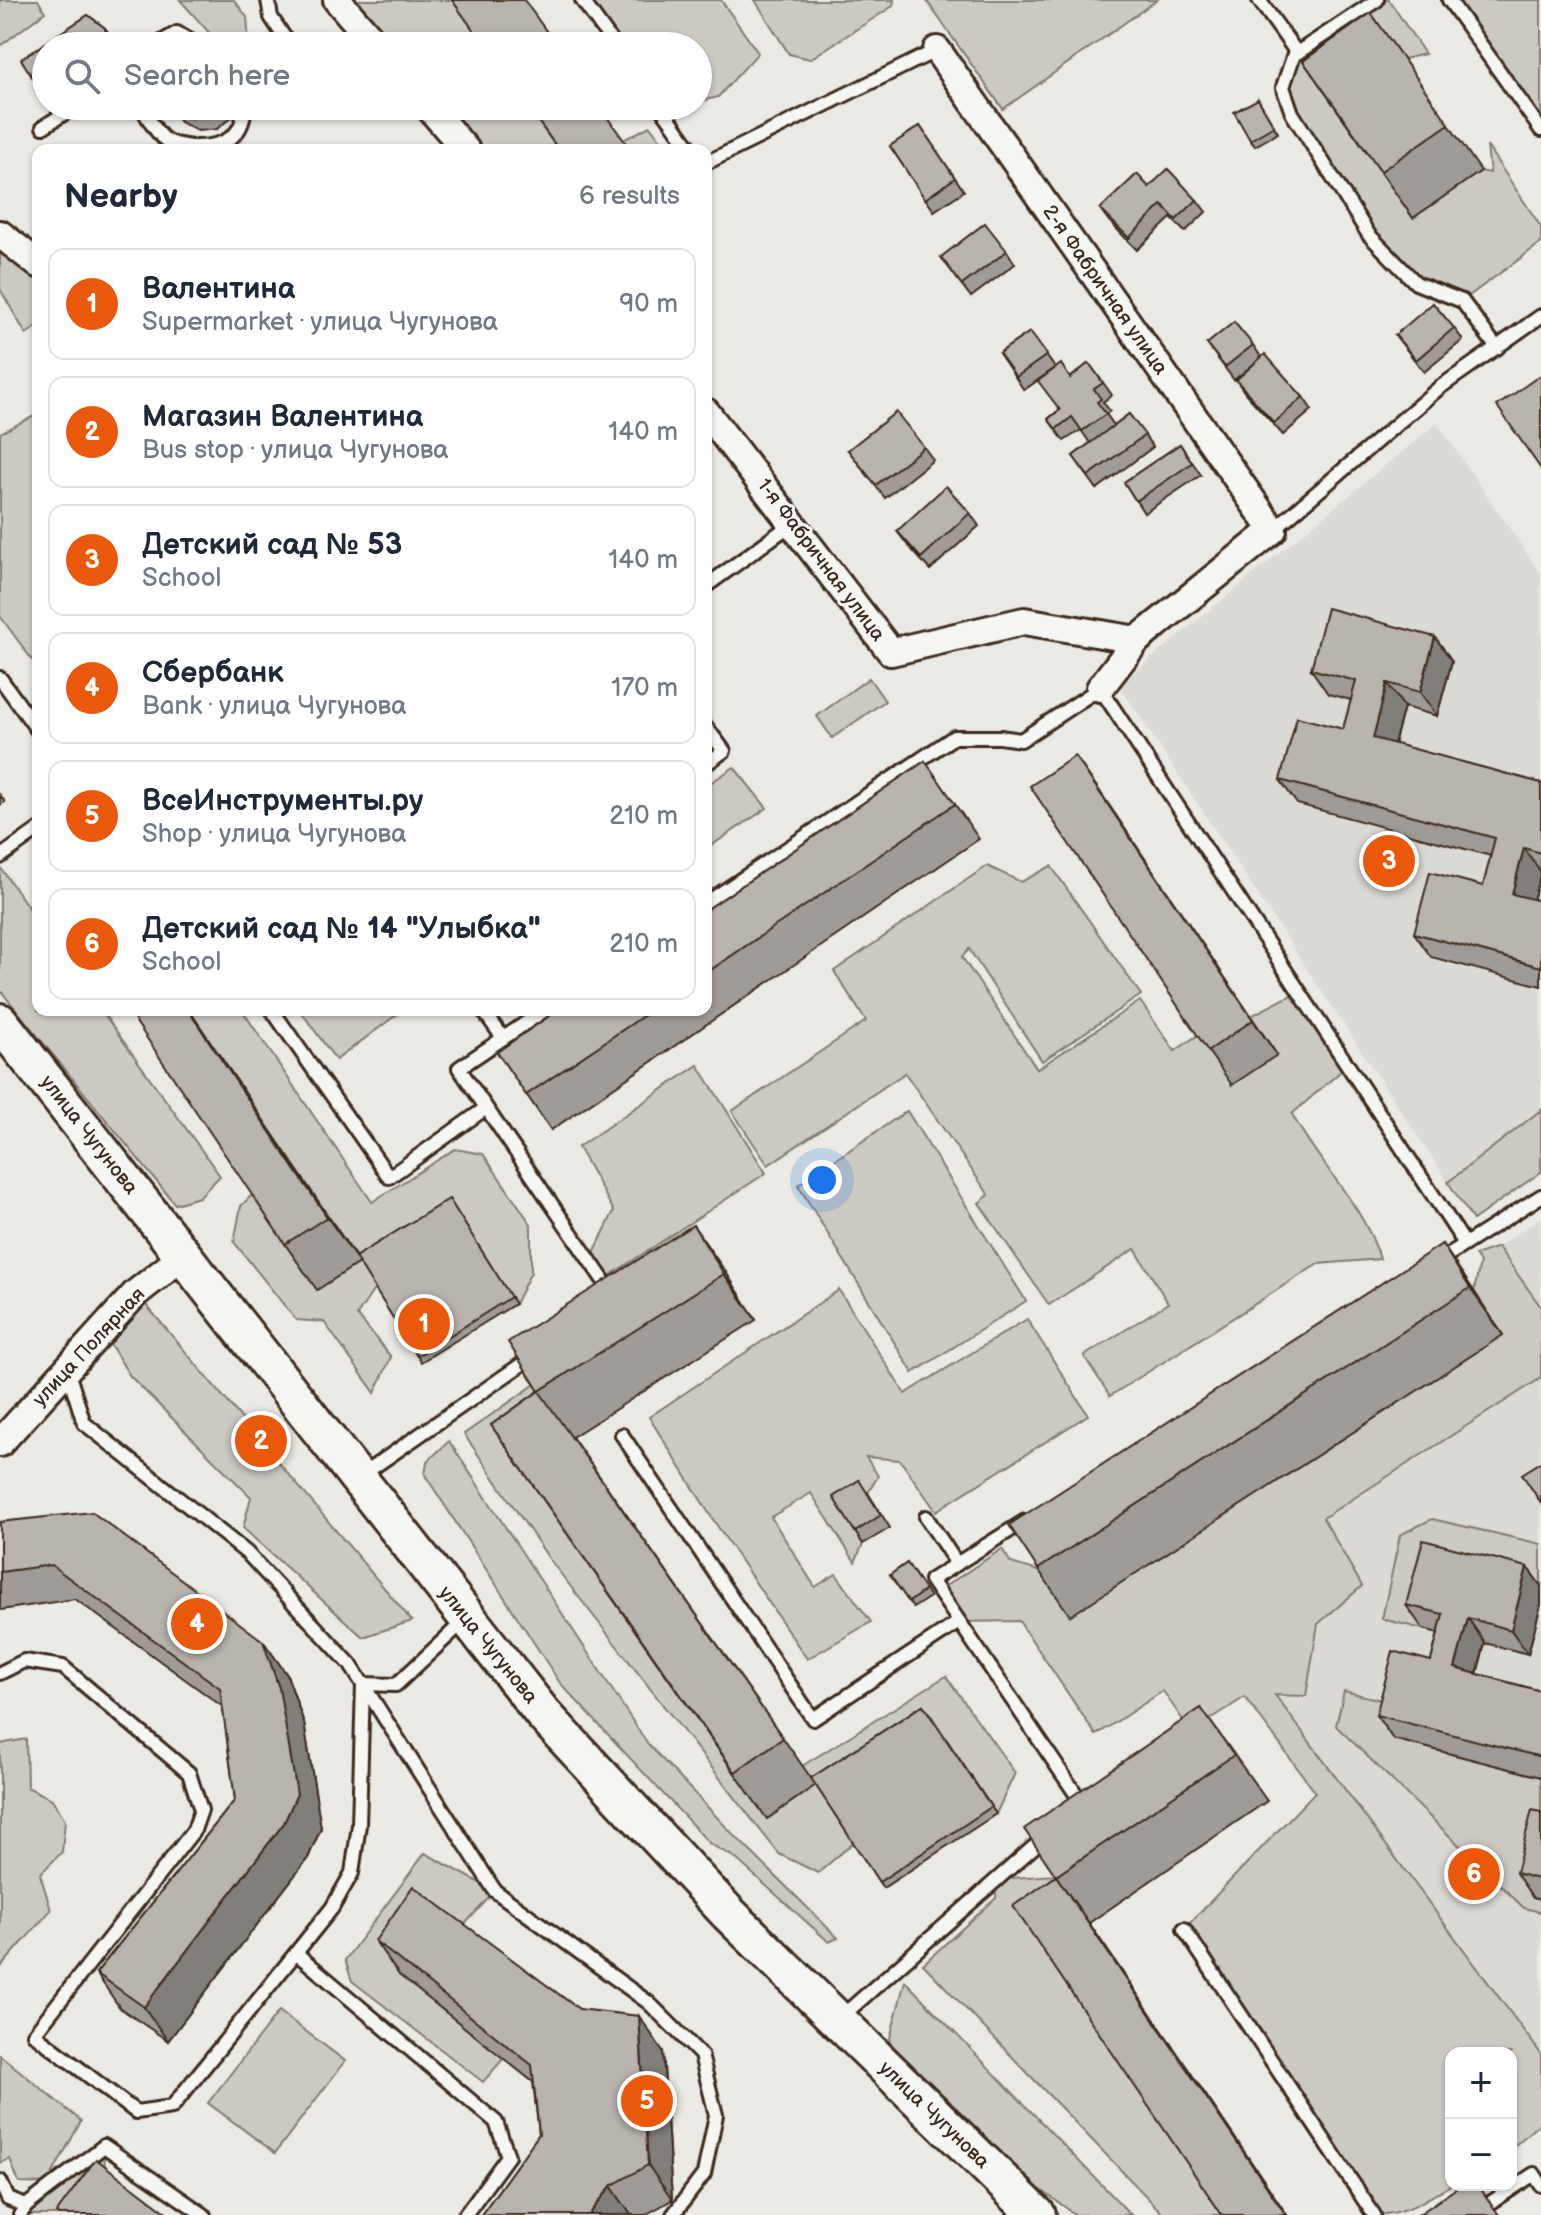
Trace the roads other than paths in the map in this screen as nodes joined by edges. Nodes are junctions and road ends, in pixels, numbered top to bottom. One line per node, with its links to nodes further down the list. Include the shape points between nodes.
1 (268, 0): 7 (lane)
2 (337, 0): 8 (street)
3 (582, 0): 9 (lane)
4 (1259, 0): 11 (lane)
5 (1377, 0): 11 (lane)
6 (1449, 0): 18 (lane)
7 (281, 32)
8 (365, 32)
9 (605, 32)
10 (937, 50): 23 (lane); 30 (street, 2-я Фабричная улица)
11 (1295, 51): 27 (lane, via 1283,87 1292,113 1369,235 1416,283 1462,301)
12 (54, 120): 17 (lane)
13 (151, 120): 19 (lane, via 164,139)
14 (244, 120): 20 (lane)
15 (440, 120): 21 (street)
16 (670, 120): 22 (lane)
17 (43, 127)
18 (1541, 130)
19 (175, 144)
20 (221, 144)
21 (461, 144)
22 (688, 144)
23 (712, 160)
24 (0, 234): 25 (street)
25 (32, 259)
26 (1541, 316): 27 (lane)
27 (1497, 348): 30 (lane, via 1439,388)
28 (712, 420): 29 (street, 1-я Фабричная улица)
29 (793, 523): 31 (lane); 32 (street, 1-я Фабричная улица, via 891,652 1024,621)
30 (1273, 530): 32 (street)
31 (712, 582)
32 (1137, 640): 34 (street)
33 (0, 678): 35 (lane)
34 (1100, 688): 40 (lane, via 1021,740 954,737); 48 (lane)
35 (32, 723)
36 (712, 735): 37 (lane, via 724,751)
37 (712, 760)
38 (32, 834): 39 (lane)
39 (0, 857)
40 (712, 899)
41 (276, 1016): 46 (lane, via 389,1177)
42 (487, 1016): 45 (lane)
43 (536, 1016): 45 (lane)
44 (0, 1022): 49 (main road, улица Чугунова)
45 (503, 1038): 46 (lane, via 459,1068)
46 (486, 1108): 51 (lane, via 616,1299)
47 (1541, 1196): 48 (lane)
48 (1465, 1244): 50 (lane)
49 (183, 1256): 53 (street, улица Полярная, via 136,1293); 56 (main road, улица Чугунова)
50 (1429, 1267)
51 (603, 1308)
52 (552, 1344): 56 (lane)
53 (67, 1369): 55 (street, улица Полярная); 63 (lane, via 84,1423 247,1553)
54 (622, 1435): 61 (lane, via 813,1719)
55 (0, 1443)
56 (357, 1479): 60 (main road, улица Чугунова)
57 (1035, 1515): 59 (lane)
58 (926, 1517): 59 (lane)
59 (957, 1564): 61 (lane, via 931,1580)
60 (467, 1618): 63 (lane, via 396,1685); 68 (main road, улица Чугунова, via 543,1714 728,1913)
61 (959, 1622): 64 (lane, via 1087,1800)
62 (0, 1673): 67 (lane, via 24,1661 63,1667 189,1773 201,1810 194,1830 34,2034 136,2112 172,2107)
63 (363, 1684): 67 (lane, via 359,1825 352,1873); 74 (lane, via 495,1891 649,2003 701,2055 716,2115 704,2174)
64 (1071, 1813)
65 (1050, 1832): 68 (lane)
66 (1184, 1929): 76 (lane)
67 (296, 1953): 73 (lane, via 496,2122 508,2156)
68 (838, 2020): 75 (main road, улица Чугунова)
69 (0, 2181): 71 (lane, via 8,2199)
70 (1541, 2185): 77 (lane, via 1534,2174)
71 (23, 2211): 72 (lane, via 104,2146)
72 (204, 2215)
73 (465, 2215)
74 (673, 2215)
75 (1037, 2215)
76 (1374, 2215)
77 (1472, 2215)

